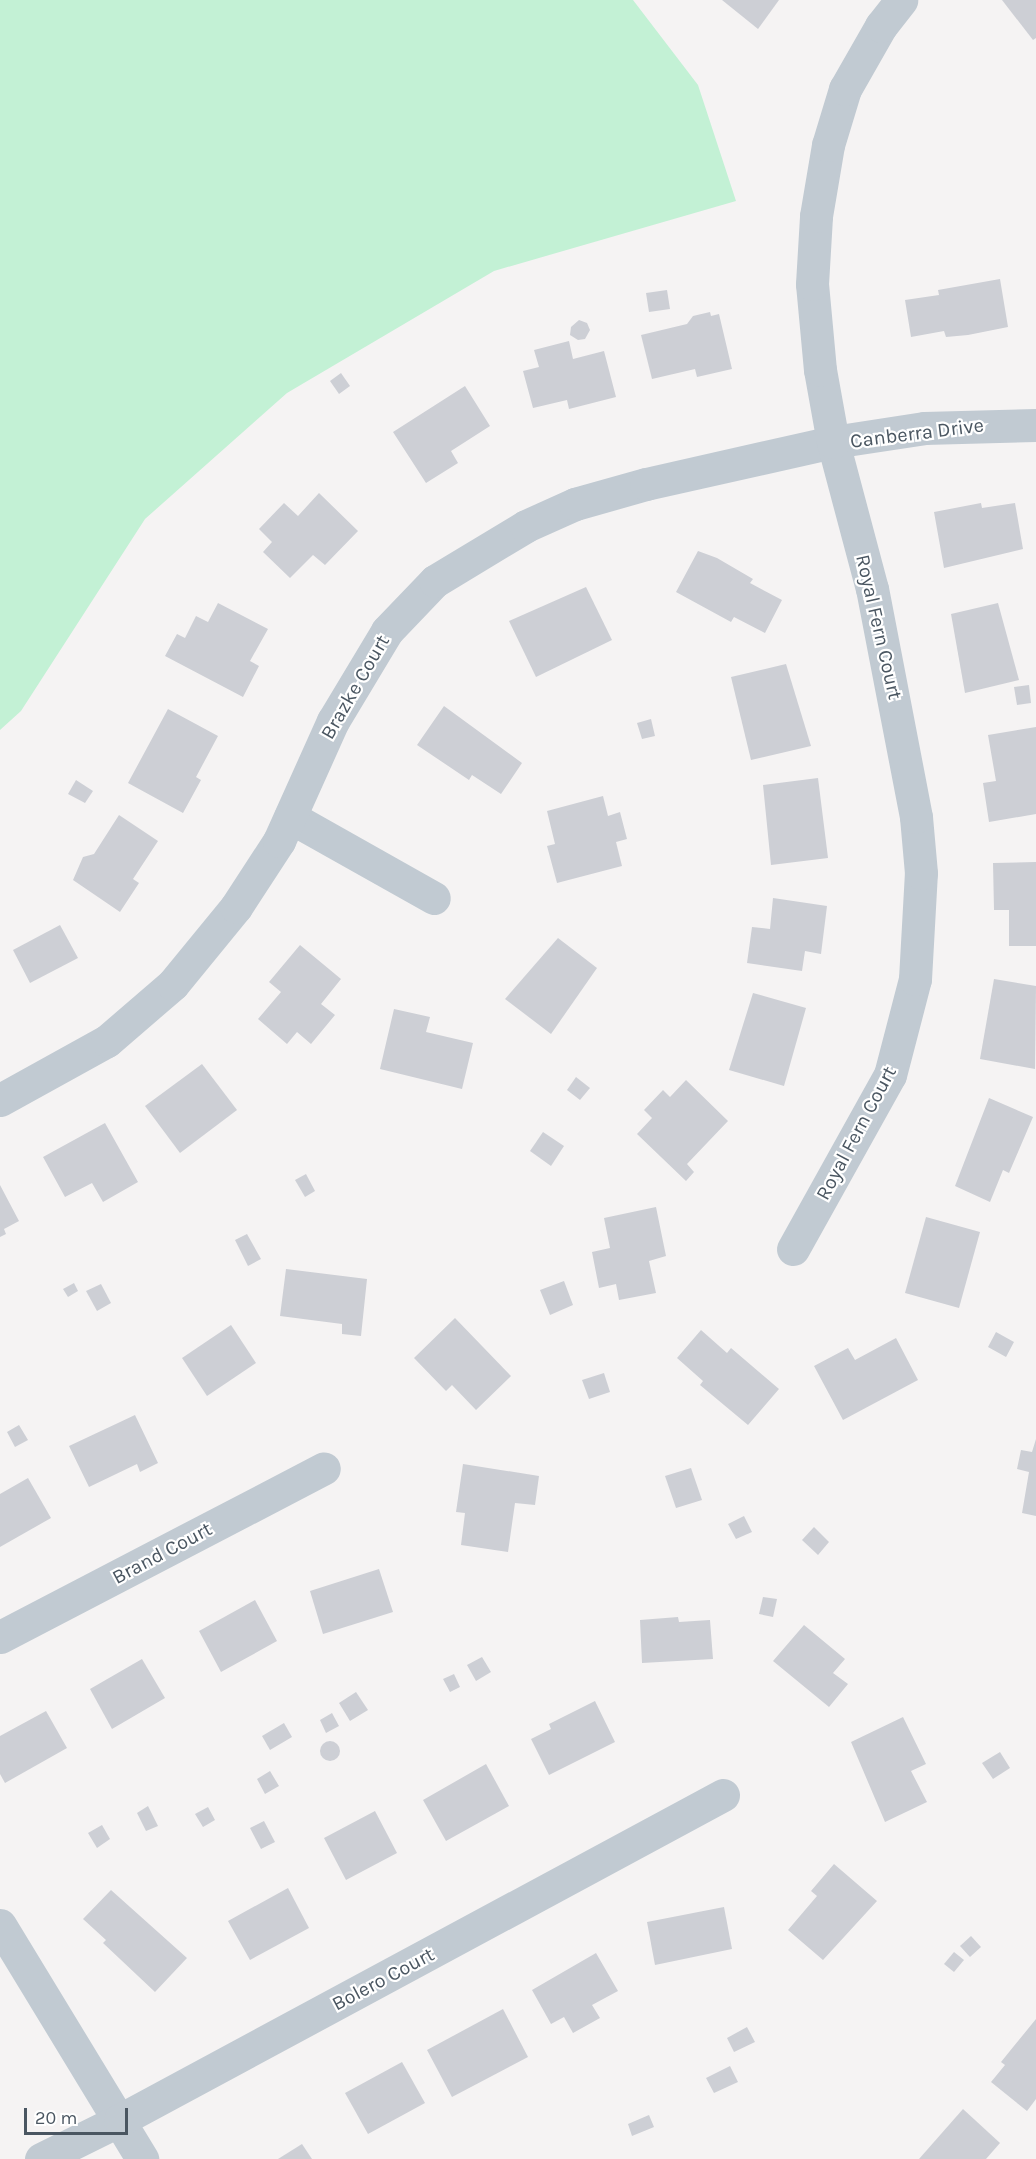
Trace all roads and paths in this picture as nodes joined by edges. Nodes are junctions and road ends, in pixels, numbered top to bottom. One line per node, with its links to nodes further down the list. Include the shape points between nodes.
1 (901, 0): 3 (street, Royal Fern Court, via 881,26 845,89 828,146 816,216 812,284 820,370)
2 (1036, 425): 3 (street, Canberra Drive, via 924,428)
3 (833, 442): 4 (street, Brazke Court, via 645,484 575,504 526,526 435,581 409,606 375,650 333,721); 7 (street, Royal Fern Court, via 872,589 900,723 916,817 920,924 915,979 890,1075)
4 (290, 817): 5 (street); 6 (street, Brazke Court, via 279,841 236,906 173,984 107,1041)
5 (434, 898)
6 (0, 1100)
7 (793, 1249)
8 (324, 1468): 9 (street, Brand Court)
9 (0, 1637)
10 (723, 1795): 12 (street, Bolero Court)
11 (0, 1925): 12 (street)
12 (120, 2120): 13 (street, Bolero Court); 14 (street)
13 (41, 2159)
14 (142, 2159)

